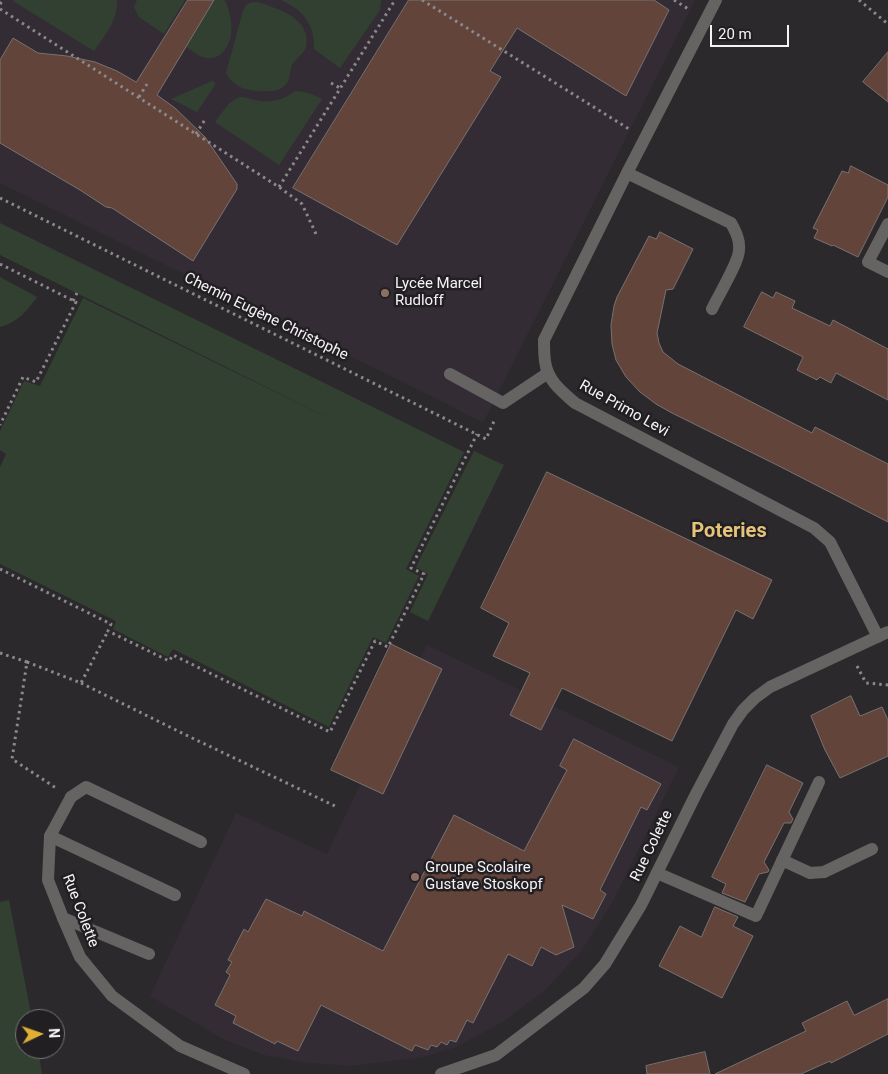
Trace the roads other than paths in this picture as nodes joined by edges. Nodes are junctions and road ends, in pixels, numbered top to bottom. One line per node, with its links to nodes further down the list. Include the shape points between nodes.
1 (716, 0): 2 (street, Rue Primo Levi)
2 (628, 173): 5 (street, via 731,224 738,236 740,252); 6 (street, Rue Primo Levi, via 544,340)
3 (888, 224): 4 (street, via 868,262)
4 (888, 272)
5 (712, 309)
6 (548, 373): 7 (street, via 503,402); 8 (street, Rue Primo Levi, via 556,386 575,403 814,528 830,542)
7 (450, 374)
8 (883, 634): 14 (street, Rue Colette, via 770,687 743,710 701,783)
9 (819, 782): 13 (street)
10 (50, 836): 11 (street, Rue Colette, via 72,797 86,787); 15 (street); 16 (street, Rue Colette, via 48,880)
11 (201, 842)
12 (872, 848): 13 (street, via 824,872 810,873)
13 (782, 860): 14 (street, via 756,916)
14 (657, 872): 19 (street, Rue Colette, via 605,964 584,988 496,1055)
15 (175, 895)
16 (63, 918): 17 (street); 18 (street, Rue Colette, via 80,957 112,996 180,1046)
17 (149, 954)
18 (244, 1074)
19 (441, 1074)

